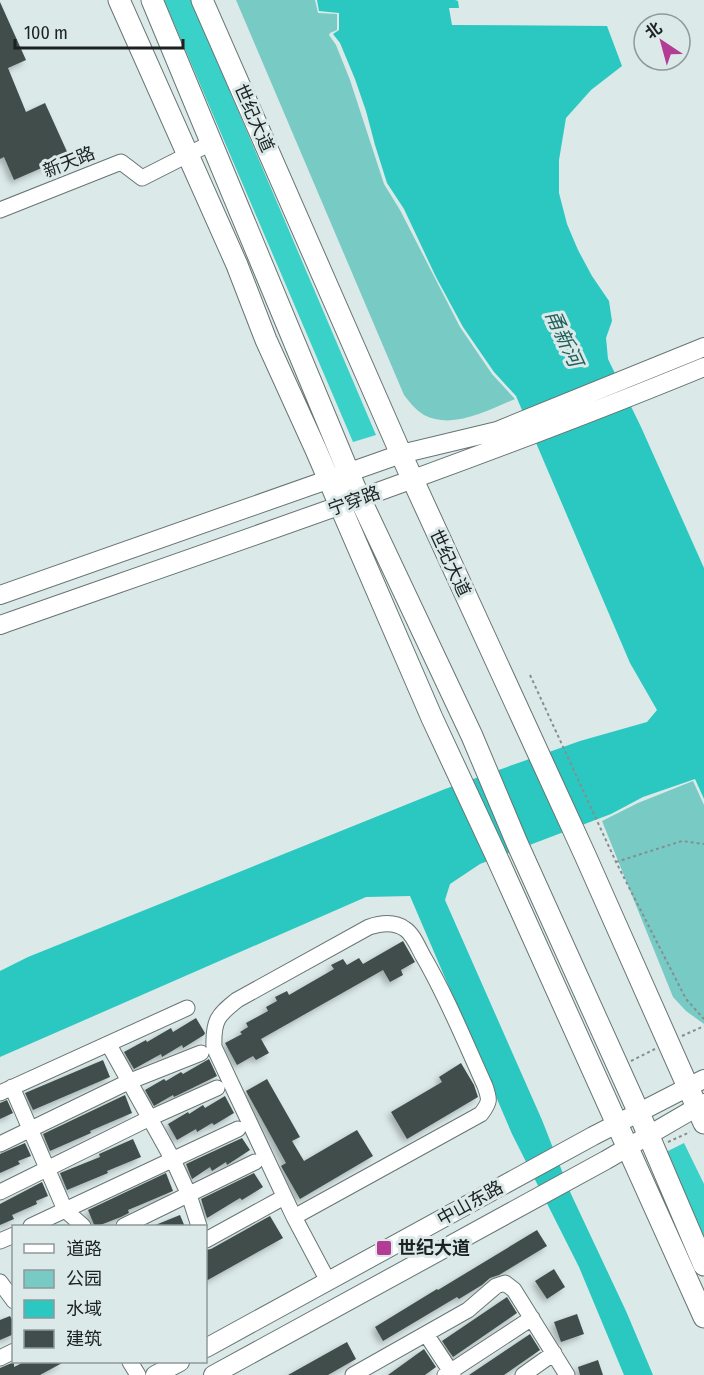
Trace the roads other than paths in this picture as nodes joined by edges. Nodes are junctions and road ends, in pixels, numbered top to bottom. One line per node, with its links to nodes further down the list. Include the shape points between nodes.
1 (119, 0): 5 (highway)
2 (152, 0): 4 (highway)
3 (202, 0): 11 (highway, 世纪大道)
4 (211, 143): 5 (street, 新天路); 12 (highway)
5 (188, 155): 6 (street, 新天路, via 142,178 122,162); 12 (highway, via 266,340)
6 (0, 210)
7 (704, 347): 9 (main road, 宁穿路)
8 (704, 367): 9 (main road, 宁穿路)
9 (661, 375): 10 (main road, 宁穿路)
10 (498, 440): 11 (main road); 13 (main road, 宁穿路)
11 (401, 454): 12 (main road); 13 (highway, 世纪大道)
12 (339, 476): 14 (highway); 15 (highway); 16 (main road)
13 (412, 480): 14 (main road, 宁穿路); 22 (highway, 世纪大道, via 668,1042)
14 (360, 498): 15 (main road, 宁穿路); 26 (highway, via 472,736)
15 (341, 506): 17 (main road, 宁穿路); 28 (highway, via 432,718)
16 (0, 596)
17 (0, 625)
18 (188, 1008): 19 (street)
19 (109, 1045): 21 (street); 24 (street)
20 (201, 1053): 21 (street)
21 (129, 1082): 27 (street); 29 (street)
22 (696, 1083): 25 (highway, 世纪大道); 26 (main road, 中山东路)
23 (217, 1088): 27 (street)
24 (6, 1090): 29 (street)
25 (701, 1111): 31 (main road, 中山东路)
26 (639, 1113): 28 (main road, 中山东路); 31 (highway)
27 (150, 1118): 34 (street); 36 (street)
28 (617, 1124): 33 (highway); 48 (main road, 中山东路)
29 (30, 1129): 32 (street); 36 (street)
30 (238, 1129): 34 (street)
31 (648, 1136): 33 (main road, 中山东路); 47 (highway)
32 (0, 1144)
33 (628, 1148): 51 (highway); 59 (main road, 中山东路)
34 (173, 1160): 38 (street); 40 (street)
35 (255, 1162): 38 (street)
36 (47, 1169): 37 (street); 40 (street)
37 (0, 1192)
38 (189, 1195): 44 (street); 45 (street)
39 (277, 1201): 46 (street)
40 (65, 1210): 42 (street); 43 (street)
41 (294, 1217): 41 (street, via 481,1114 488,1104 485,1086 434,975 406,929 393,924 369,927 237,1000 217,1020 214,1047); 48 (street)
42 (35, 1225)
43 (81, 1225)
44 (127, 1225)
45 (198, 1225)
46 (207, 1239)
47 (704, 1265)
48 (328, 1281): 54 (main road, 中山东路)
49 (0, 1282): 50 (street)
50 (8, 1302)
51 (704, 1317)
52 (532, 1318): 53 (street, via 505,1282 468,1310); 55 (street); 57 (street)
53 (426, 1334): 57 (street); 60 (street)
54 (207, 1347)
55 (554, 1353): 61 (street); 62 (street)
56 (178, 1363): 58 (main road)
57 (449, 1374)
58 (156, 1375)
59 (213, 1375)
60 (353, 1375)
61 (523, 1375)
62 (567, 1375)

